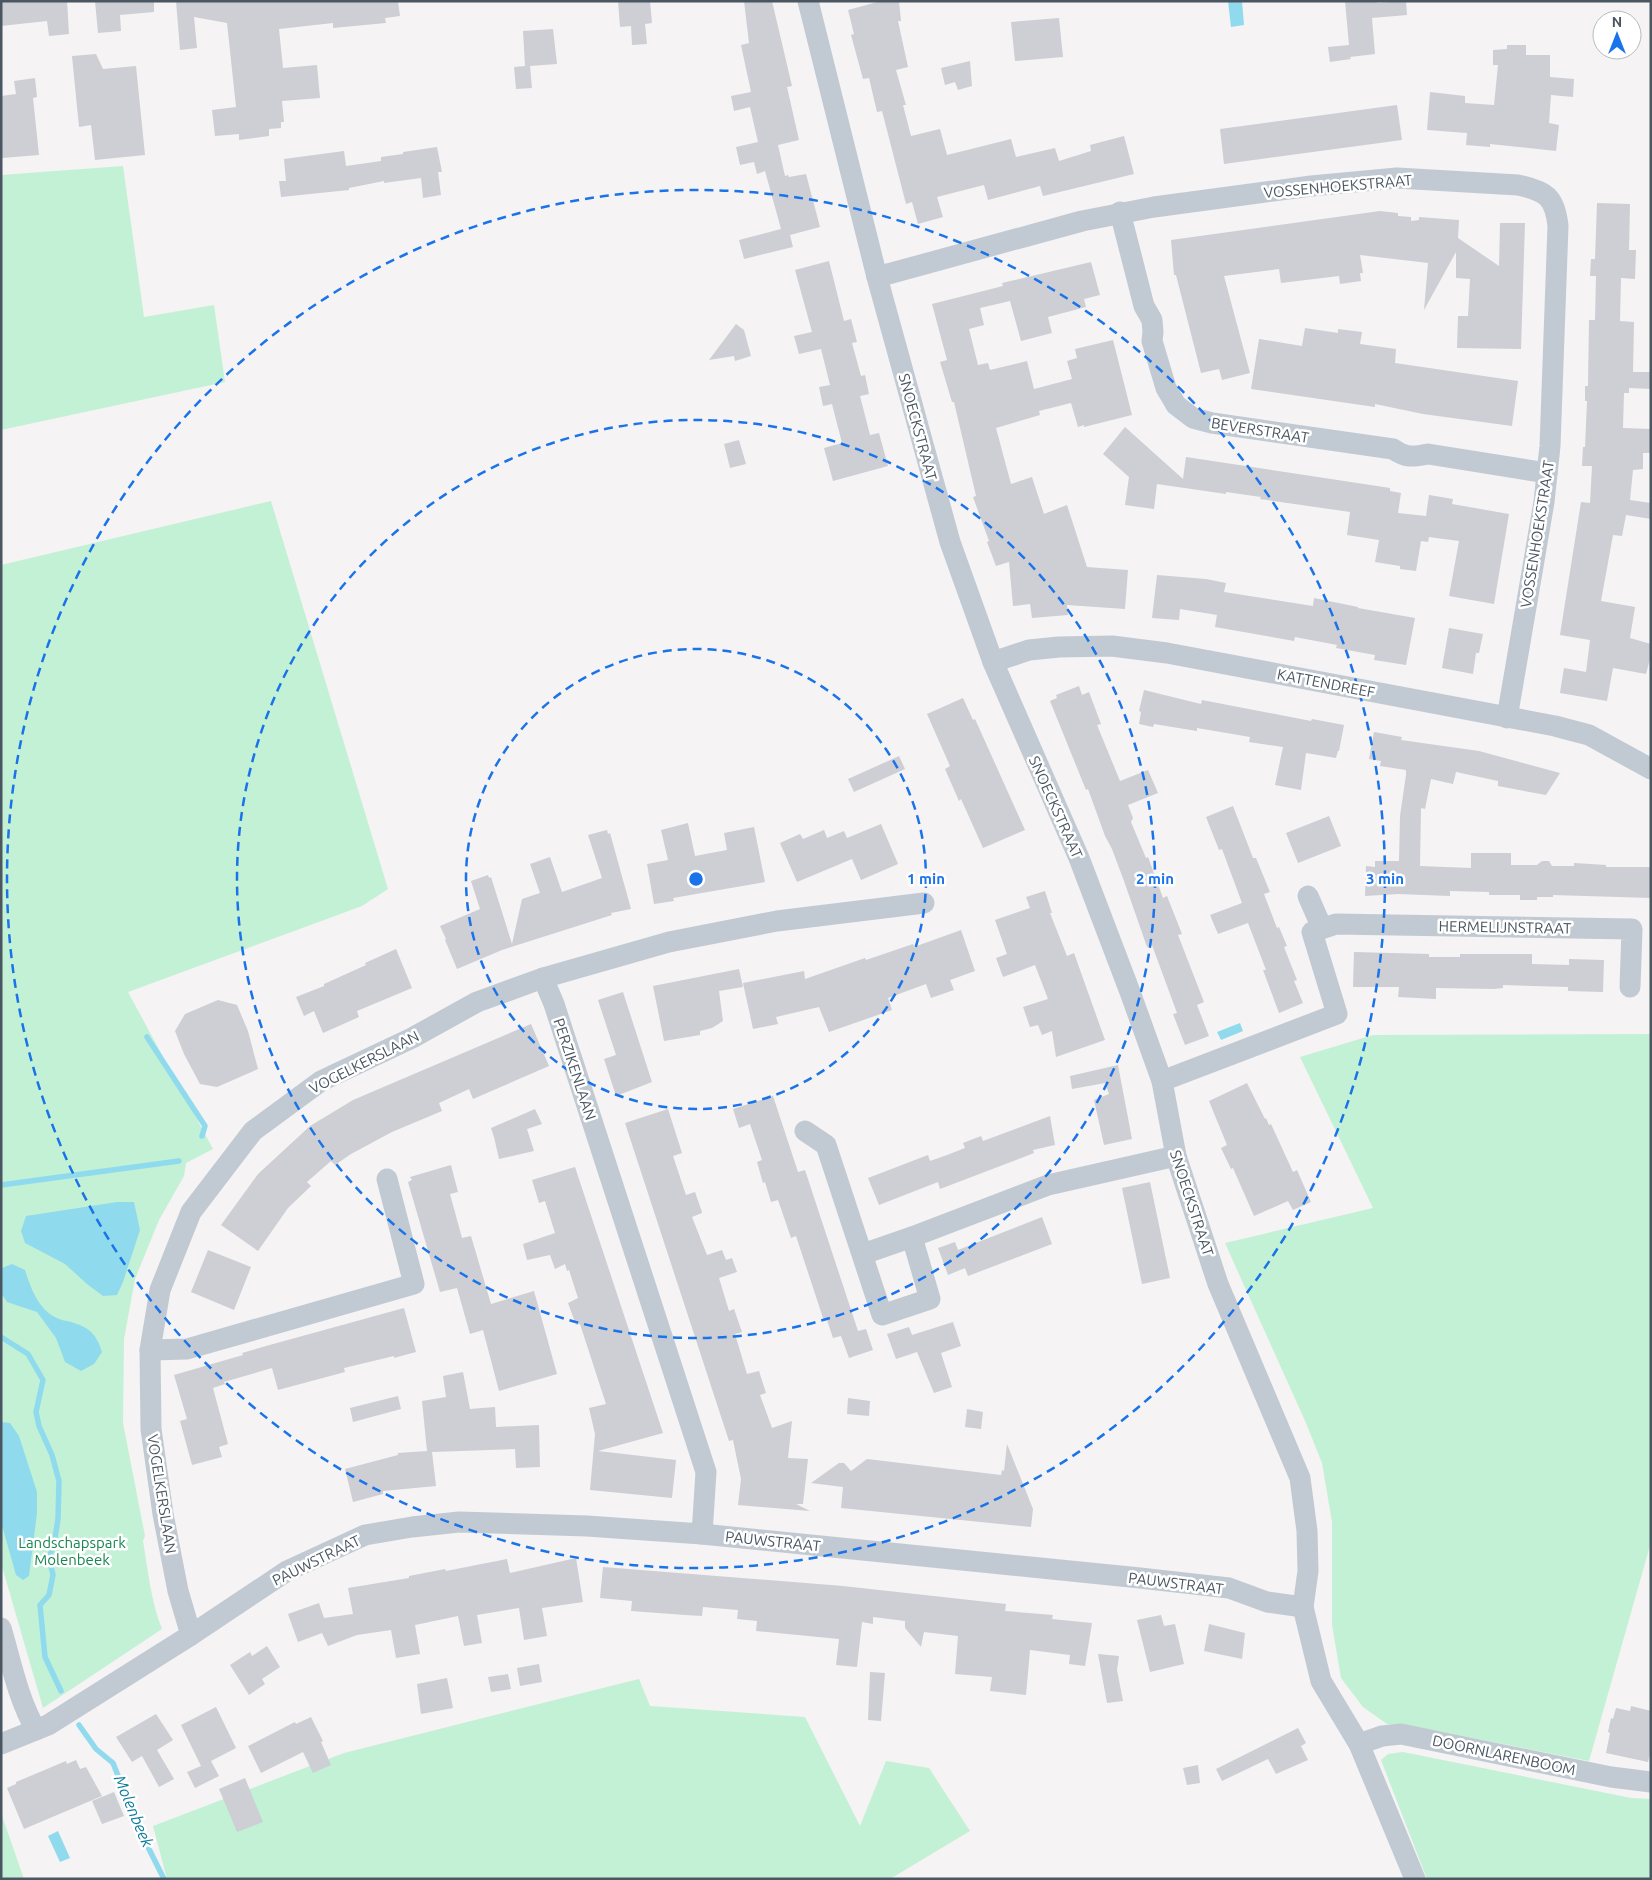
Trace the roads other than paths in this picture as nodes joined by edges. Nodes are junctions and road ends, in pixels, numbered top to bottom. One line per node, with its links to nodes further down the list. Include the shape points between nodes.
1 (808, 1): 3 (street, SNOECKSTRAAT)
2 (1120, 212): 3 (street, VOSSENHOEKSTRAAT); 4 (street, BEVERSTRAAT, via 1144,306 1152,320 1152,341 1166,388 1176,405 1193,418 1393,449 1402,456 1428,454); 4 (street, VOSSENHOEKSTRAAT, via 1311,186 1397,178 1538,189 1550,198 1557,213 1558,226)
3 (877, 277): 5 (street, SNOECKSTRAAT, via 950,542)
4 (1547, 473): 6 (street, VOSSENHOEKSTRAAT)
5 (993, 662): 6 (street, KATTENDREEF, via 1028,650 1112,646 1167,653); 13 (street, SNOECKSTRAAT, via 1079,858)
6 (1507, 718): 7 (street, KATTENDREEF, via 1589,735)
7 (1651, 769)
8 (1308, 896): 10 (street)
9 (924, 903): 11 (street, via 777,921 668,942)
10 (1322, 928): 12 (street, HERMELIJNSTRAAT, via 1336,924 1632,929); 13 (street, via 1312,932 1337,1014)
11 (543, 978): 19 (street, VOGELKERSLAAN, via 477,1002 412,1038 321,1081 253,1131 191,1212 160,1290); 20 (street, PERZIKENLAAN, via 706,1472)
12 (1630, 986)
13 (1162, 1081): 15 (street, SNOECKSTRAAT)
14 (805, 1131): 18 (street, via 826,1145)
15 (1176, 1156): 17 (street, via 1048,1185); 21 (street, SNOECKSTRAAT, via 1218,1284 1300,1478 1308,1571)
16 (387, 1179): 19 (street, via 414,1284 187,1349)
17 (912, 1237): 18 (street); 18 (street, via 930,1299 882,1314)
18 (863, 1254)
19 (150, 1350): 23 (street, VOGELKERSLAAN, via 151,1428 163,1514 178,1591)
20 (702, 1534): 21 (street, PAUWSTRAAT, via 1229,1588 1267,1602); 23 (street, PAUWSTRAAT, via 459,1522 366,1535 287,1571)
21 (1303, 1607): 26 (street, via 1320,1681)
22 (1, 1628): 24 (street, via 19,1693)
23 (191, 1635): 24 (street, PAUWSTRAAT)
24 (36, 1730): 25 (street, PAUWSTRAAT)
25 (1, 1744)
26 (1359, 1744): 27 (street, DOORNLARENBOOM, via 1401,1734 1611,1777); 28 (street)
27 (1651, 1782)
28 (1415, 1879)

